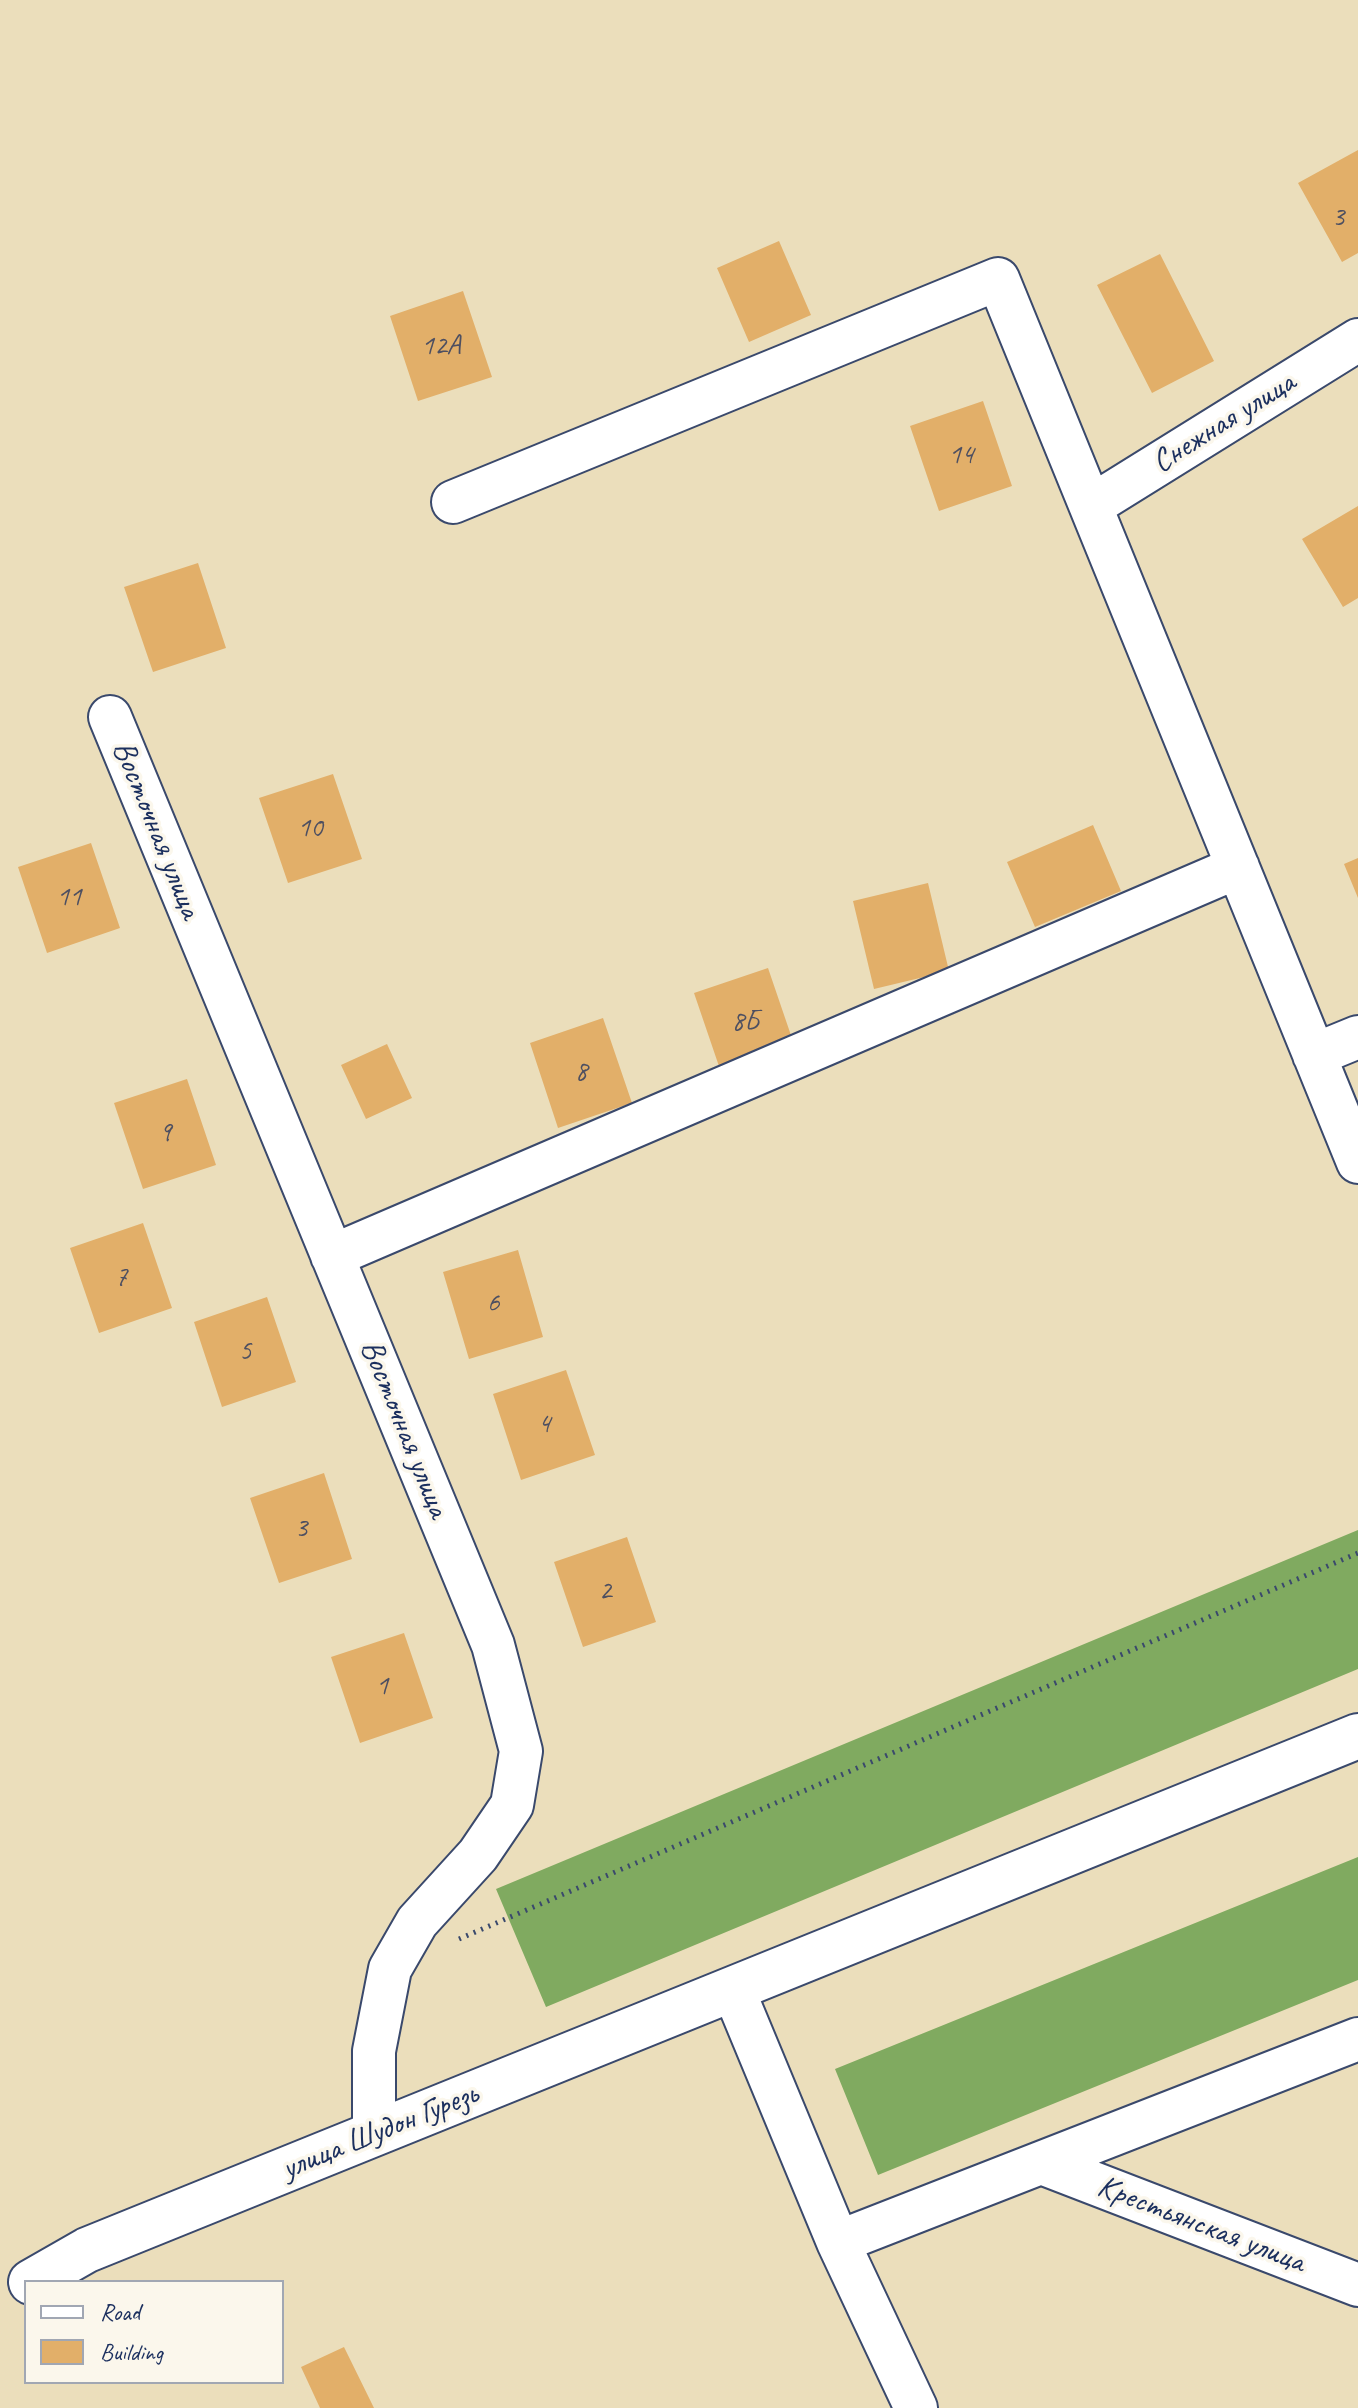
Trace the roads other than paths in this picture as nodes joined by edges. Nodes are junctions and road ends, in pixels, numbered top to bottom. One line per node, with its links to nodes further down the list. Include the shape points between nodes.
1 (1358, 340): 3 (street, Снежная улица)
2 (453, 502): 3 (street, via 998,279)
3 (1091, 506): 5 (street)
4 (110, 717): 9 (street, Восточная улица)
5 (1238, 867): 7 (street); 9 (street)
6 (1358, 1037): 7 (street)
7 (1314, 1055): 8 (street)
8 (1358, 1162)
9 (332, 1256): 13 (street, Восточная улица, via 493,1645 521,1751 512,1805 478,1855 417,1922 390,1969 374,2051)
10 (1358, 1736): 11 (street, улица Шудон Гурезь)
11 (733, 1989): 13 (street, улица Шудон Гурезь); 15 (street)
12 (1358, 2039): 14 (street)
13 (374, 2134): 16 (street, улица Шудон Гурезь, via 87,2250)
14 (1044, 2164): 15 (street); 17 (street, Крестьянская улица)
15 (838, 2242): 20 (street)
16 (34, 2280)
17 (1358, 2285)
18 (24, 2286): 19 (street)
19 (0, 2300)
20 (916, 2408)

